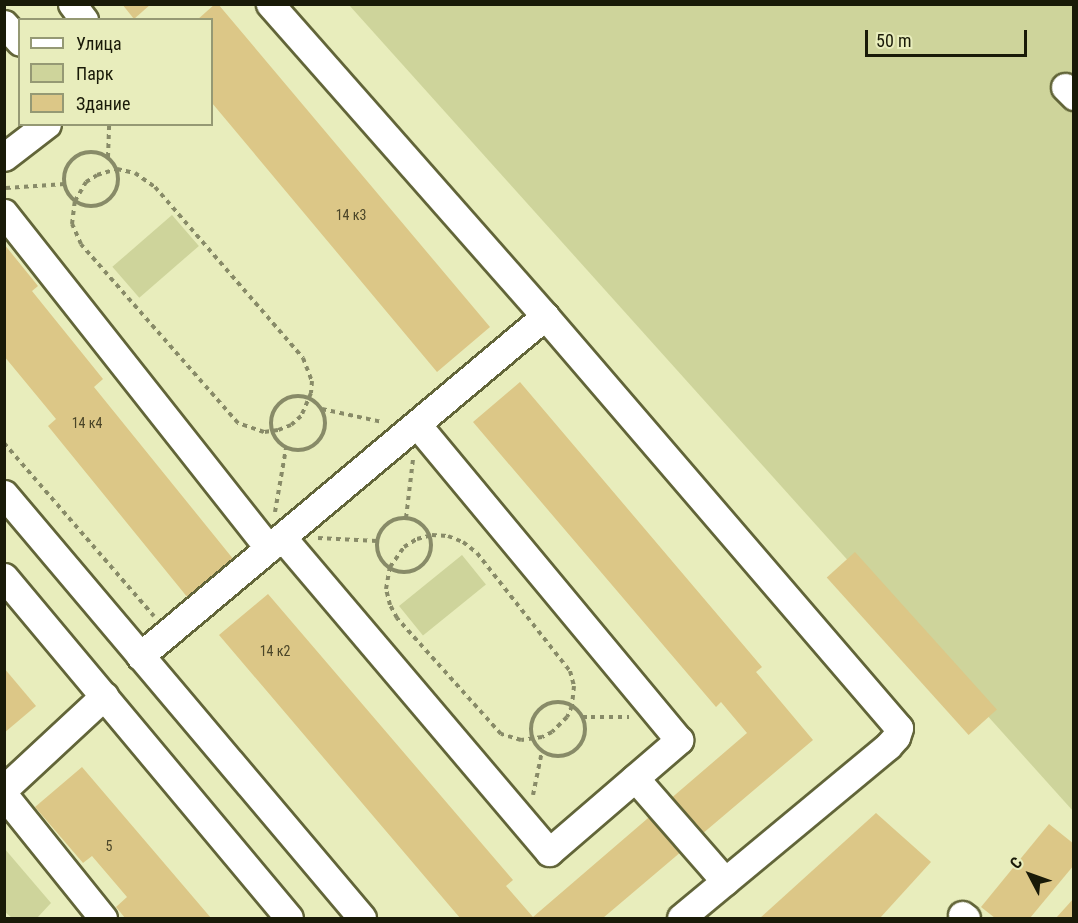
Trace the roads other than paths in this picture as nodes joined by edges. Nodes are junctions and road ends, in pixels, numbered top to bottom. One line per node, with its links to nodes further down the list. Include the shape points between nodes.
1 (72, 4): 3 (street)
2 (270, 4): 9 (street)
3 (82, 18)
4 (4, 24): 5 (street)
5 (18, 40)
6 (44, 126): 7 (street)
7 (4, 157)
8 (4, 213): 12 (street)
9 (545, 316): 10 (street); 19 (street, via 899,728 888,746)
10 (414, 426): 12 (street); 16 (street, via 679,740)
11 (4, 494): 14 (street)
12 (275, 542): 14 (street); 16 (street, via 549,852)
13 (4, 577): 15 (street)
14 (140, 656): 22 (street)
15 (104, 696): 17 (street); 21 (street)
16 (635, 778): 19 (street)
17 (4, 789)
18 (4, 795): 20 (street)
19 (725, 881): 23 (street)
20 (103, 918)
21 (289, 918)
22 (362, 918)
23 (681, 918)

